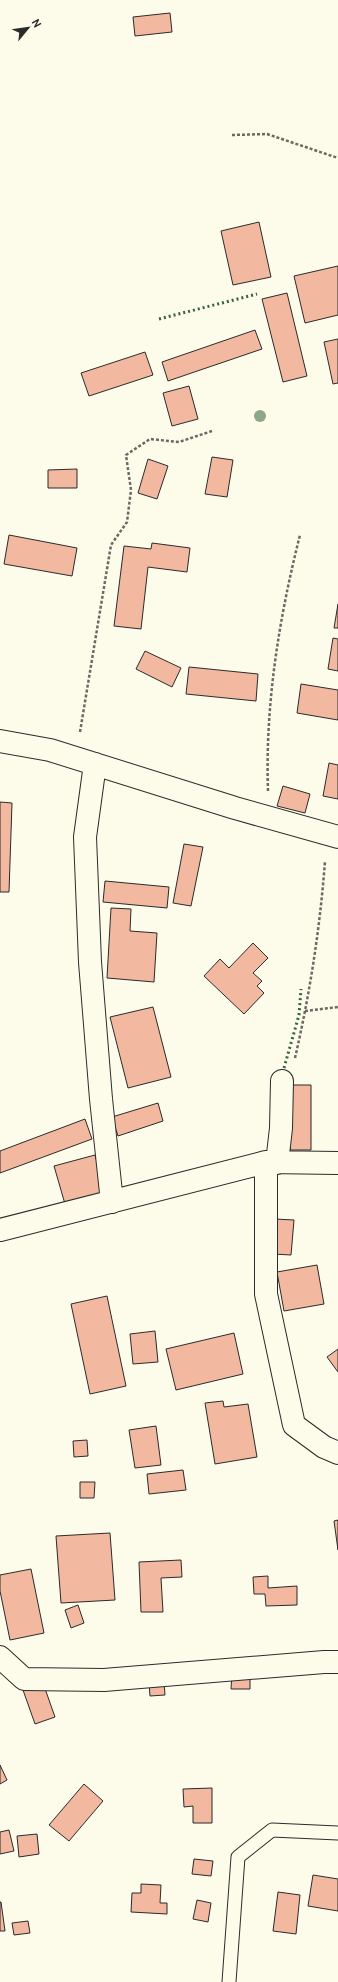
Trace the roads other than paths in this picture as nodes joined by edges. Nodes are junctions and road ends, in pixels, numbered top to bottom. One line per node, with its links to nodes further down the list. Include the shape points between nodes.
1 (0, 741): 2 (street, via 50,750)
2 (86, 761): 3 (street); 7 (street, via 85,838 89,947)
3 (332, 835)
4 (282, 1081): 5 (street, via 281,1128)
5 (272, 1162): 6 (street); 7 (street); 9 (street, via 266,1294 294,1425 324,1447)
6 (338, 1163)
7 (112, 1202): 8 (street)
8 (0, 1230)
9 (338, 1453)
10 (0, 1658): 11 (street, via 24,1679 104,1680)
11 (338, 1662)
12 (338, 1833): 13 (lane, via 272,1830 238,1857)
13 (229, 1982)

